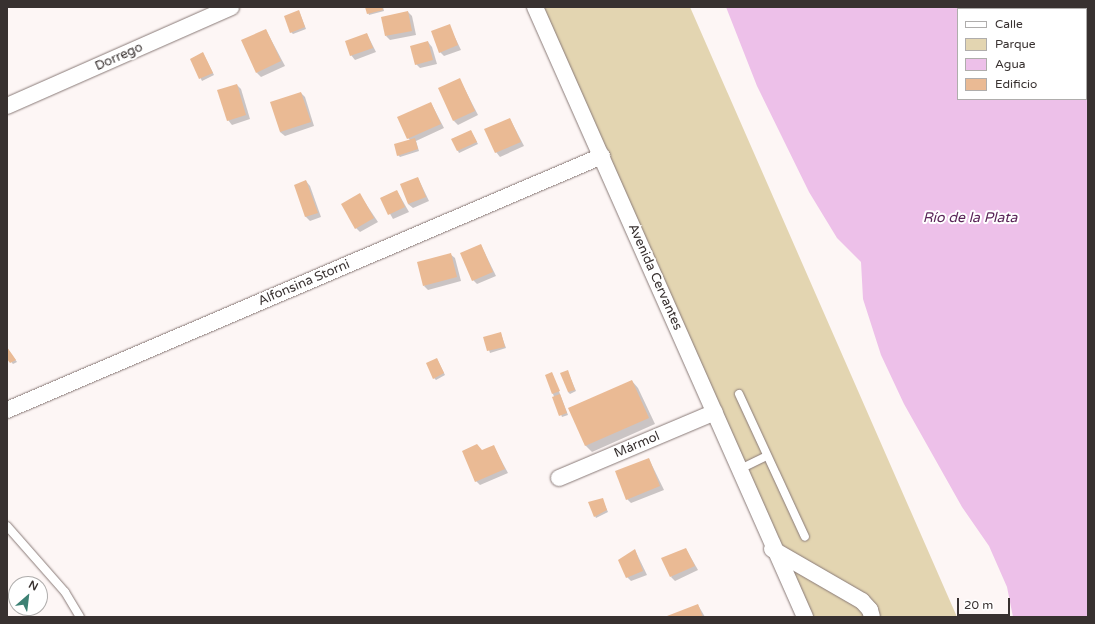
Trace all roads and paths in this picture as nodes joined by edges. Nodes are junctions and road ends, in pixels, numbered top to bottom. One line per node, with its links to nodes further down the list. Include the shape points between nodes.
1 (231, 7): 3 (street, Dorrego)
2 (535, 7): 4 (street, Avenida Cervantes)
3 (7, 106)
4 (602, 156): 6 (street, Alfonsina Storni); 7 (street, Avenida Cervantes)
5 (739, 394): 8 (lane)
6 (7, 410)
7 (715, 412): 9 (street, Avenida Cervantes); 10 (street, Mármol)
8 (767, 456): 9 (lane); 12 (lane)
9 (738, 470): 13 (street, Avenida Cervantes)
10 (559, 478)
11 (7, 526): 14 (lane, via 65,592)
12 (805, 537)
13 (772, 549): 15 (street, Avenida Cervantes); 16 (street, via 862,601 870,610)
14 (80, 617)
15 (805, 617)
16 (872, 617)

